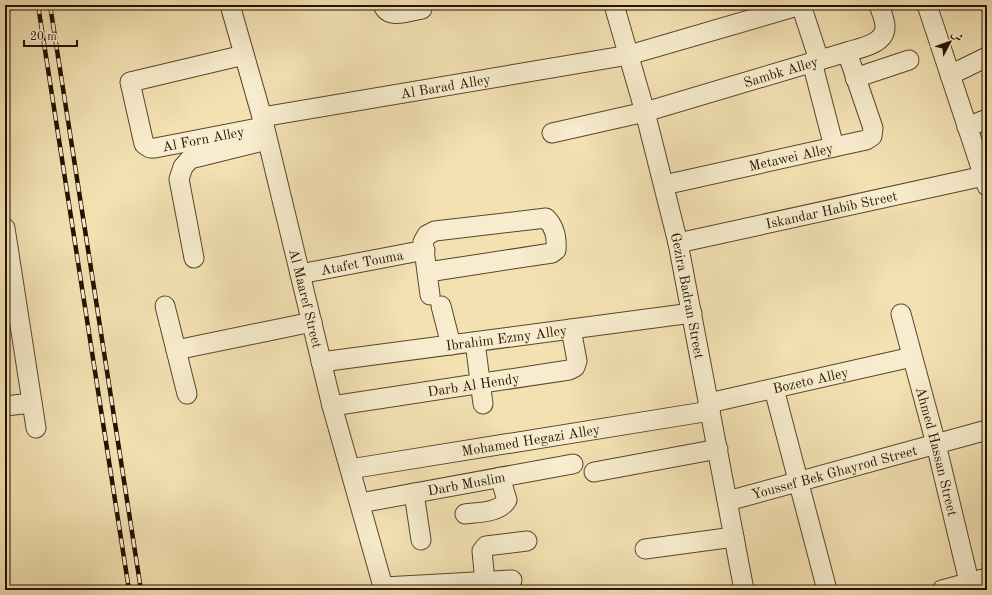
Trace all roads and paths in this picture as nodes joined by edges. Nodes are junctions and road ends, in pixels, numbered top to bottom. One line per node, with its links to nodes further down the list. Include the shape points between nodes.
1 (230, 5): 11 (street, Al Maaref Street)
2 (383, 5): 7 (street, via 387,12 392,14)
3 (614, 5): 10 (street, Gezira Badran Street)
4 (801, 5): 8 (street, Al Barad Alley); 14 (street, Metawei Alley)
5 (879, 5): 9 (street, Sambk Alley, via 885,26 879,41)
6 (927, 5): 15 (street)
7 (422, 9)
8 (761, 10): 10 (street, Al Barad Alley)
9 (847, 52): 14 (street, Sambk Alley); 16 (street)
10 (629, 55): 17 (street, Gezira Badran Street); 20 (street, Al Barad Alley)
11 (244, 56): 20 (street, Al Maaref Street); 20 (street, Al Forn Alley, via 130,82 144,144 155,148)
12 (987, 57): 15 (street)
13 (909, 60): 16 (street)
14 (815, 61): 17 (street, Sambk Alley); 22 (street, Metawei Alley)
15 (950, 75): 19 (street)
16 (855, 78): 22 (street, via 873,128 872,136 866,140)
17 (645, 112): 21 (street, Sambk Alley); 24 (street, Gezira Badran Street)
18 (987, 119): 19 (street)
19 (967, 127): 23 (street)
20 (264, 128): 28 (street, via 190,159 183,167 180,179); 30 (street, Al Maaref Street)
21 (552, 133)
22 (834, 147): 24 (street, Metawei Alley)
23 (986, 181): 26 (street, Iskandar Habib Street)
24 (664, 185): 26 (street, Gezira Badran Street)
25 (5, 233): 32 (street)
26 (678, 243): 33 (street, Gezira Badran Street)
27 (424, 250): 29 (street); 29 (street, via 423,242 427,235 435,231 546,218 556,232 556,250 552,253); 30 (street, Atafet Touma)
28 (194, 258)
29 (428, 272): 38 (street)
30 (300, 274): 35 (street, Al Maaref Street)
31 (165, 306): 39 (street)
32 (11, 308): 45 (street)
33 (692, 313): 36 (street, Ibrahim Ezmy Alley); 49 (street, Gezira Badran Street)
34 (901, 314): 40 (street, Ahmed Hassan Street)
35 (312, 322): 39 (street); 41 (street, Al Maaref Street)
36 (571, 329): 37 (street, Ibrahim Ezmy Alley); 42 (street, Darb Al Hendy, via 577,361 575,367)
37 (474, 342): 38 (street, Ibrahim Ezmy Alley); 42 (street)
38 (451, 345): 41 (street, Ibrahim Ezmy Alley)
39 (176, 350): 44 (street)
40 (912, 357): 43 (street, Bozeto Alley); 52 (street, Ahmed Hassan Street)
41 (321, 362): 48 (street, Al Maaref Street)
42 (480, 384): 46 (street); 48 (street, Darb Al Hendy)
43 (774, 389): 49 (street, Bozeto Alley); 58 (street)
44 (187, 394)
45 (32, 403): 47 (street); 50 (street)
46 (483, 404)
47 (5, 406)
48 (332, 406): 55 (street, Al Maaref Street)
49 (710, 407): 53 (street, Gezira Badran Street); 55 (street, Mohamed Hegazi Alley)
50 (36, 428)
51 (987, 430): 52 (street, Youssef Bek Ghayrod Street)
52 (936, 444): 58 (street, Youssef Bek Ghayrod Street); 69 (street, Ahmed Hassan Street)
53 (718, 449): 56 (street); 60 (street, Gezira Badran Street)
54 (573, 464): 57 (street, Darb Muslim)
55 (350, 469): 61 (street, Al Maaref Street)
56 (594, 472)
57 (500, 477): 59 (street, Darb Muslim); 62 (street, via 507,500 504,505 498,509)
58 (800, 482): 60 (street, Youssef Bek Ghayrod Street); 72 (street)
59 (414, 493): 61 (street, Darb Muslim); 64 (street)
60 (728, 501): 63 (street, Gezira Badran Street)
61 (360, 503): 70 (street, Al Maaref Street)
62 (465, 514)
63 (734, 537): 66 (street); 71 (street, Gezira Badran Street)
64 (421, 540)
65 (527, 541): 68 (street, via 486,546 482,551)
66 (645, 549)
67 (512, 580): 68 (street)
68 (485, 582): 70 (street)
69 (976, 584): 73 (street)
70 (384, 588)
71 (744, 590)
72 (827, 590)
73 (942, 590)

